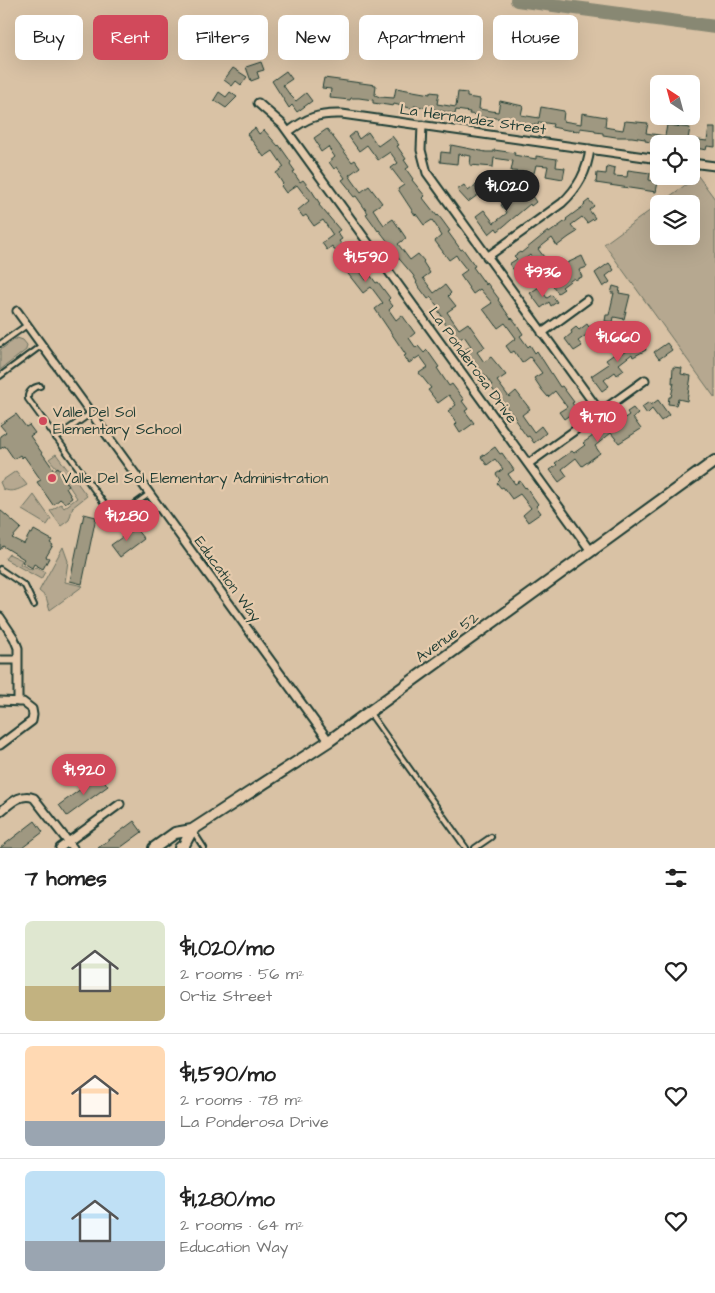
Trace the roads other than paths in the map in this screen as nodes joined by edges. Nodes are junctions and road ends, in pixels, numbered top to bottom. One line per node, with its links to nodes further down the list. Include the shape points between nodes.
1 (258, 102): 3 (street, La Ponderosa Drive)
2 (422, 125): 3 (street, La Hernandez Street, via 320,114); 4 (street, La Hernandez Street); 8 (street, via 421,150 427,173)
3 (288, 132): 22 (street, La Ponderosa Drive)
4 (590, 149): 5 (street, La Hernandez Street); 8 (street, via 589,162 571,195)
5 (650, 158)
6 (700, 164): 7 (street)
7 (715, 166)
8 (487, 258): 12 (street)
9 (587, 300): 12 (street)
10 (17, 311): 11 (street, Education Way)
11 (27, 325): 13 (lane); 14 (street, Education Way)
12 (542, 333): 18 (street)
13 (0, 344)
14 (42, 345): 15 (lane); 19 (street, Education Way)
15 (0, 376)
16 (645, 380): 18 (street)
17 (40, 386): 20 (lane, via 30,391 28,399)
18 (600, 412): 22 (street)
19 (91, 413): 20 (lane); 23 (street, Education Way)
20 (56, 438): 23 (lane, via 115,516)
21 (715, 461): 24 (main road, Avenue 52)
22 (528, 464): 24 (street, La Ponderosa Drive)
23 (149, 494): 33 (street, Education Way)
24 (591, 551): 32 (main road, Avenue 52)
25 (0, 569): 26 (lane, via 25,586)
26 (34, 605)
27 (0, 618): 29 (street, via 14,638 18,648)
28 (0, 660): 29 (street)
29 (17, 660): 31 (street)
30 (0, 701): 31 (street)
31 (18, 702): 34 (street, via 28,704 32,709 32,721)
32 (369, 712): 33 (main road, Avenue 52); 44 (lane)
33 (329, 741): 37 (main road, Avenue 52)
34 (0, 745)
35 (120, 804): 39 (street)
36 (0, 812): 39 (street, via 19,798 30,796 38,801)
37 (192, 830): 41 (main road, Avenue 52, via 175,833); 42 (main road, Avenue 52); 43 (lane)
38 (491, 837): 45 (lane)
39 (71, 845): 40 (street)
40 (60, 848)
41 (154, 848)
42 (180, 848)
43 (204, 848)
44 (466, 848)
45 (475, 848)

